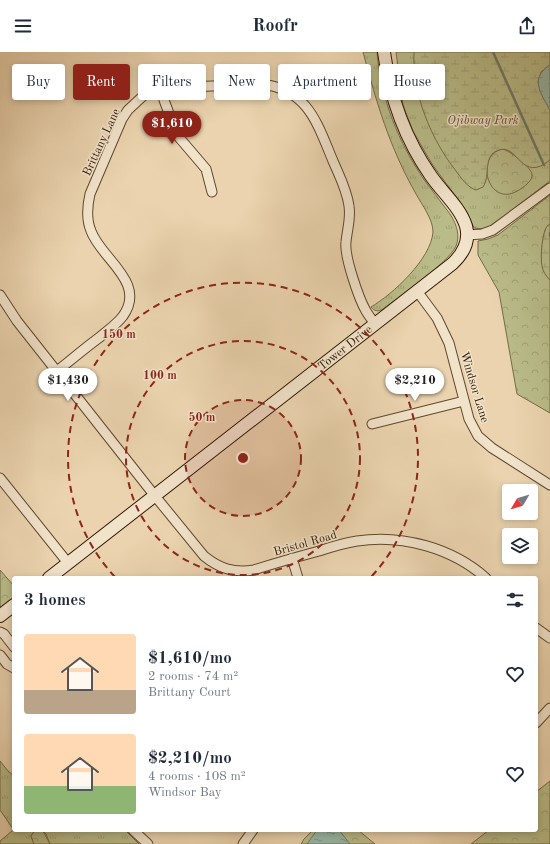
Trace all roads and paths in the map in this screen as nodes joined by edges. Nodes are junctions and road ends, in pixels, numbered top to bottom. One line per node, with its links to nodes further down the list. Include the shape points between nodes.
1 (384, 52): 7 (street, via 392,93 405,132 427,171 461,216 466,225)
2 (206, 86): 10 (street, Brittany Lane, via 271,85 290,92 307,106 316,121 347,196 350,213 346,243 348,260 363,304)
3 (138, 100): 11 (street, Brittany Lane, via 125,115 90,194 87,214 95,240 128,284 127,308 117,322)
4 (164, 100): 6 (street, via 177,135 206,169)
5 (550, 188): 7 (street, via 493,230)
6 (212, 192)
7 (467, 235): 8 (street, Tower Drive, via 466,245 459,257)
8 (417, 291): 10 (street, Tower Drive); 12 (street, Windsor Lane, via 446,337 454,357)
9 (0, 295): 11 (street, Bristol Road)
10 (375, 324): 16 (street, Tower Drive)
11 (57, 371): 16 (street, Bristol Road)
12 (464, 401): 13 (street); 15 (street, Windsor Lane, via 473,427 486,443)
13 (372, 424)
14 (0, 478): 18 (street)
15 (550, 485)
16 (155, 496): 17 (street, Bristol Road, via 204,556 221,567 232,571 254,570); 18 (street, Tower Drive)
17 (292, 558): 20 (street); 21 (street, Bristol Road, via 357,541 378,539 413,542 446,553)
18 (68, 564): 19 (street, Tower Drive)
19 (52, 576)
20 (297, 576)
21 (484, 576)
22 (12, 607): 23 (street)
23 (0, 616)
24 (538, 629): 26 (street)
25 (0, 632): 27 (street)
26 (550, 638)
27 (12, 644)
28 (0, 654): 29 (street)
29 (12, 667)
30 (550, 708): 31 (street)
31 (538, 721)
32 (135, 832): 34 (street)
33 (252, 832): 35 (street)
34 (148, 844)
35 (243, 844)

